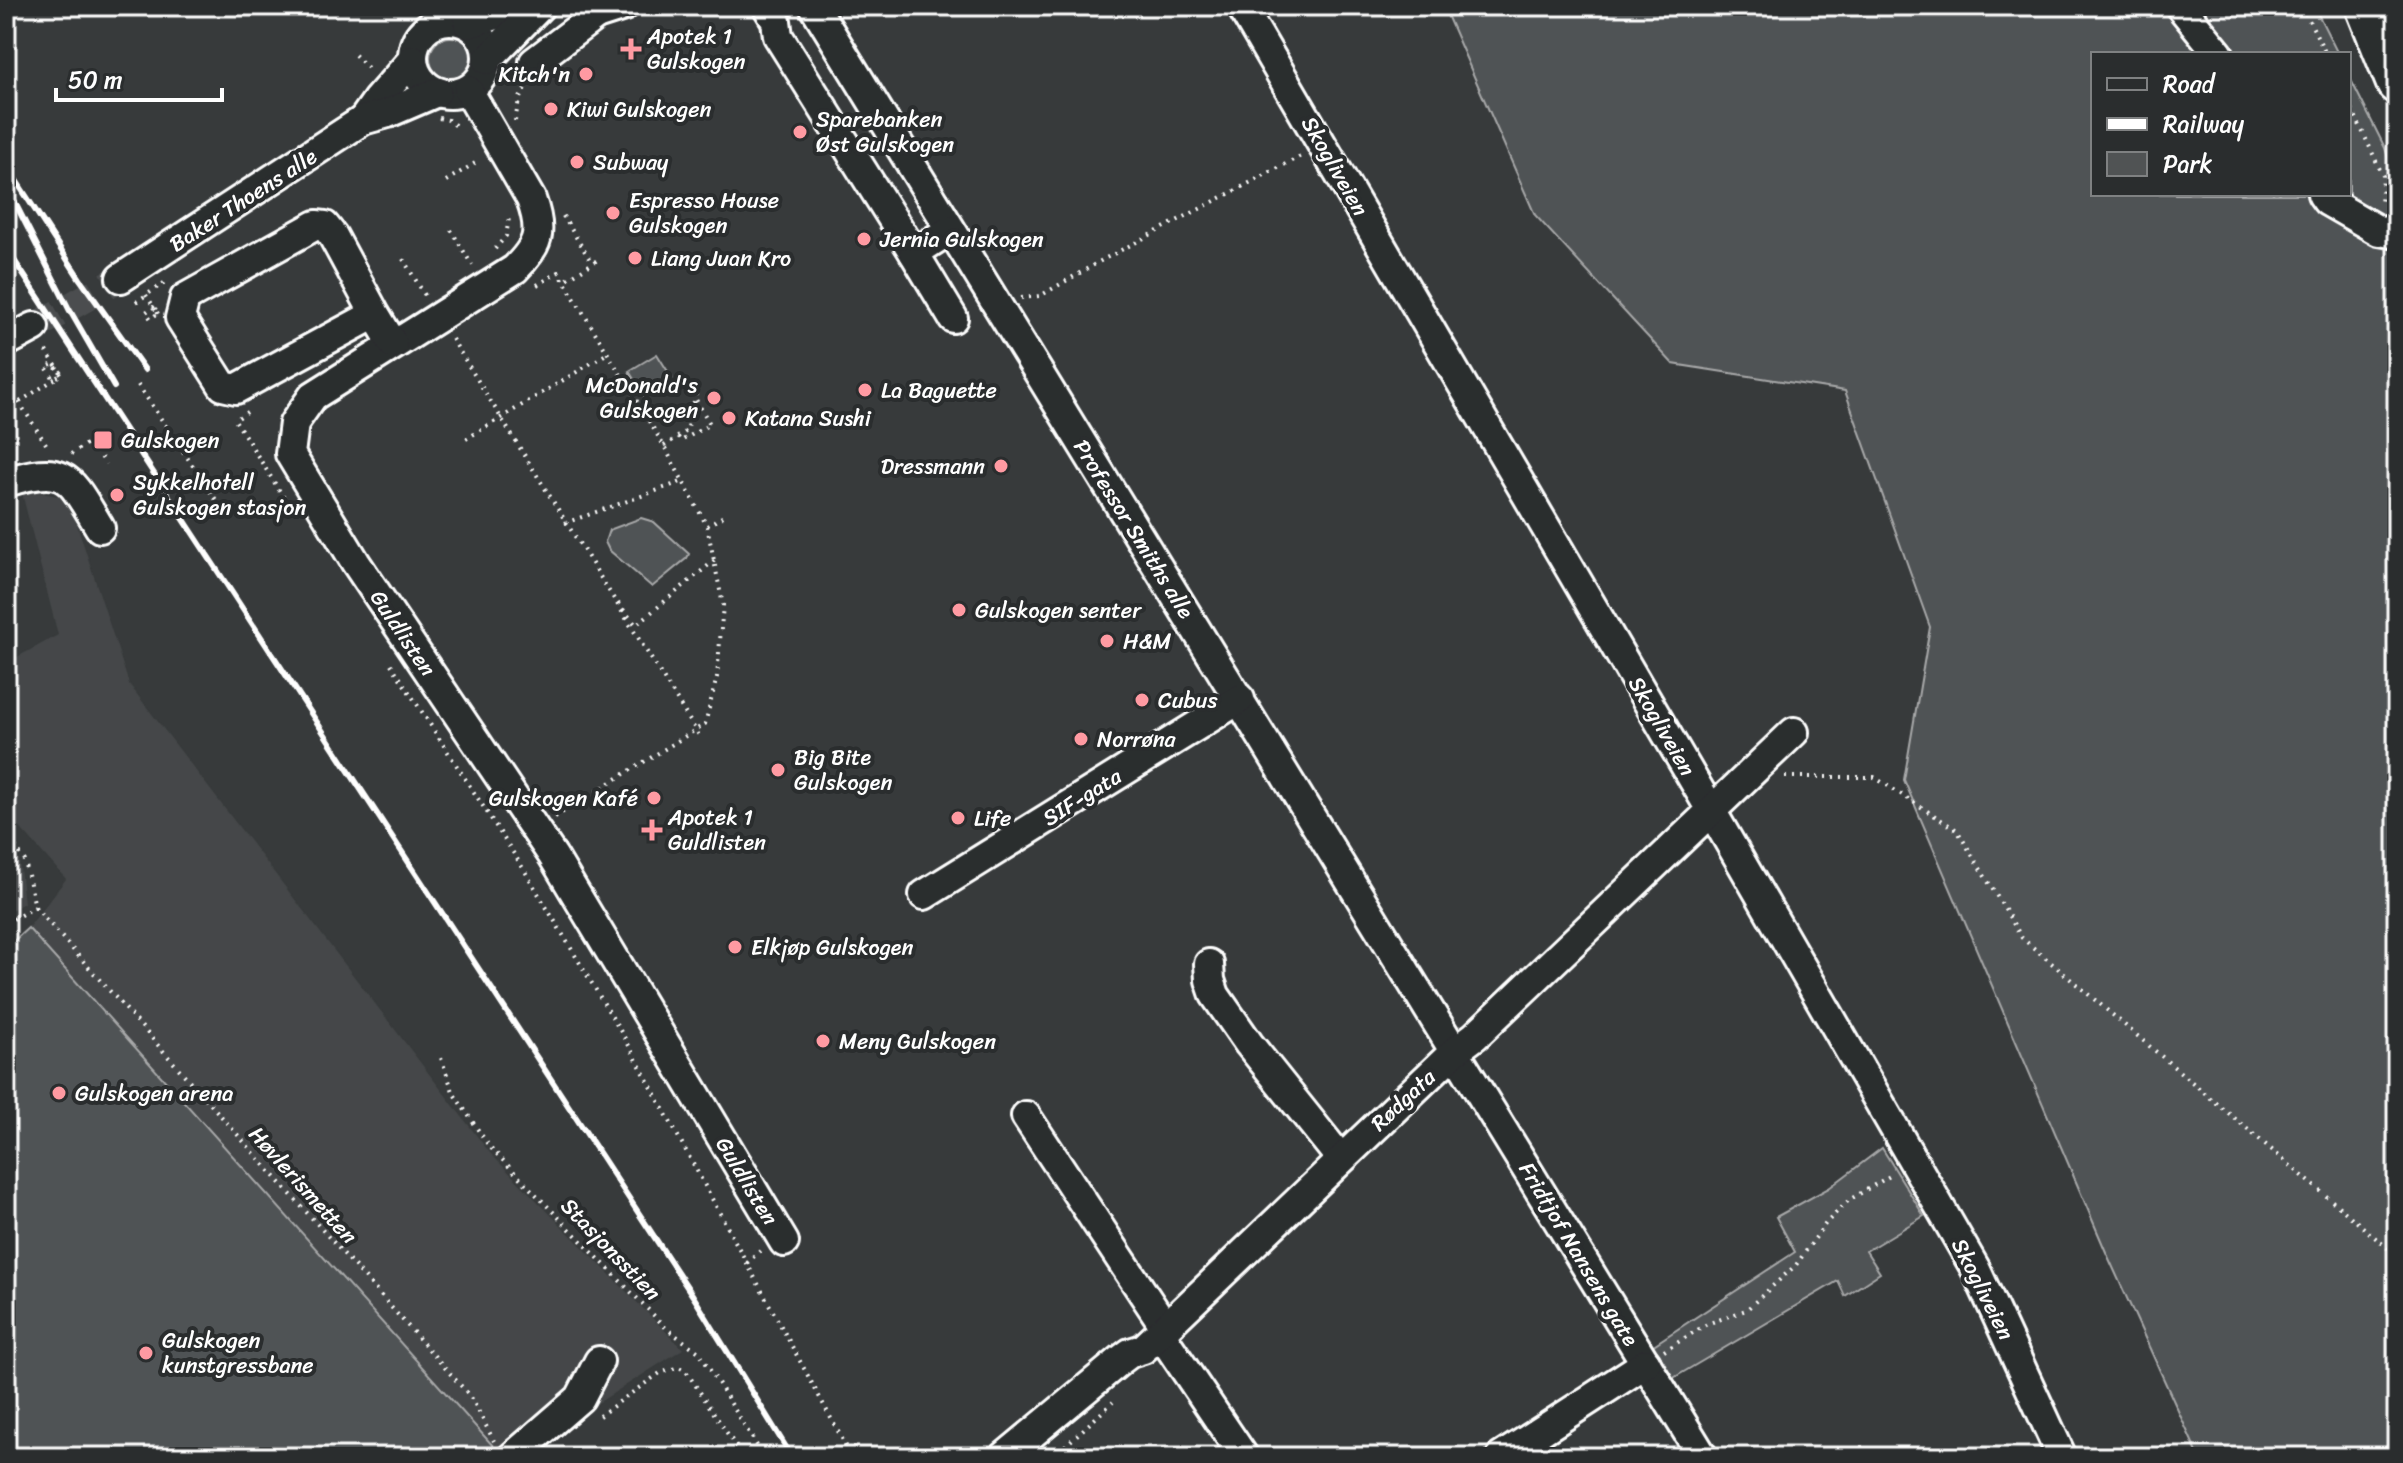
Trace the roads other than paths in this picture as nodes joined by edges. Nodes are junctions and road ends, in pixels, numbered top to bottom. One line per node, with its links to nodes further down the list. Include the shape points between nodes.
1 (525, 6): 11 (street)
2 (540, 6): 14 (street)
3 (624, 6): 9 (street)
4 (767, 6): 23 (street, via 778,36)
5 (814, 6): 21 (street, Professor Smiths alle)
6 (1241, 6): 34 (street, Skogliveien)
7 (2180, 6): 12 (street)
8 (2366, 6): 16 (highway)
9 (594, 10): 15 (street)
10 (431, 14): 11 (street); 13 (street)
11 (468, 24): 14 (street, via 483,39)
12 (2217, 52)
13 (413, 59): 18 (street); 19 (street, Baker Thoens alle)
14 (487, 60): 17 (street)
15 (534, 62)
16 (2397, 83)
17 (468, 90): 18 (street); 29 (street, Guldlisten, via 531,199 538,216 536,243 515,269)
18 (437, 105): 19 (street, Baker Thoens alle)
19 (363, 120): 24 (street, Baker Thoens alle)
20 (2323, 196): 22 (street)
21 (950, 230): 23 (street); 32 (street, Professor Smiths alle)
22 (2388, 233)
23 (914, 253): 26 (street)
24 (121, 278)
25 (375, 314): 25 (street, via 236,389 223,386 180,318 185,298 316,225 325,226 333,236); 29 (street)
26 (953, 318)
27 (40, 339): 28 (street)
28 (6, 342)
29 (393, 344): 40 (street, Guldlisten, via 313,396 294,423 290,454 356,563 535,830)
30 (6, 482): 31 (street, via 42,473 62,476)
31 (100, 528)
32 (1240, 699): 35 (street, SIF-gata); 37 (street, Professor Smiths alle)
33 (1794, 732): 34 (street, Rødgata)
34 (1711, 810): 37 (street, Rødgata); 49 (street, Skogliveien, via 1975,1268)
35 (924, 895)
36 (1209, 964): 39 (street, via 1215,995)
37 (1455, 1051): 39 (street, Rødgata); 43 (street, Fridtjof Nansens gate)
38 (1026, 1116): 41 (street)
39 (1341, 1159): 41 (street, Rødgata)
40 (784, 1242)
41 (1163, 1330): 45 (street, Rødgata); 46 (street)
42 (599, 1361): 44 (street, via 580,1398)
43 (1646, 1363): 47 (street); 48 (street, Fridtjof Nansens gate)
44 (504, 1451)
45 (1004, 1457)
46 (1244, 1457)
47 (1501, 1457)
48 (1703, 1457)
49 (2062, 1457)

